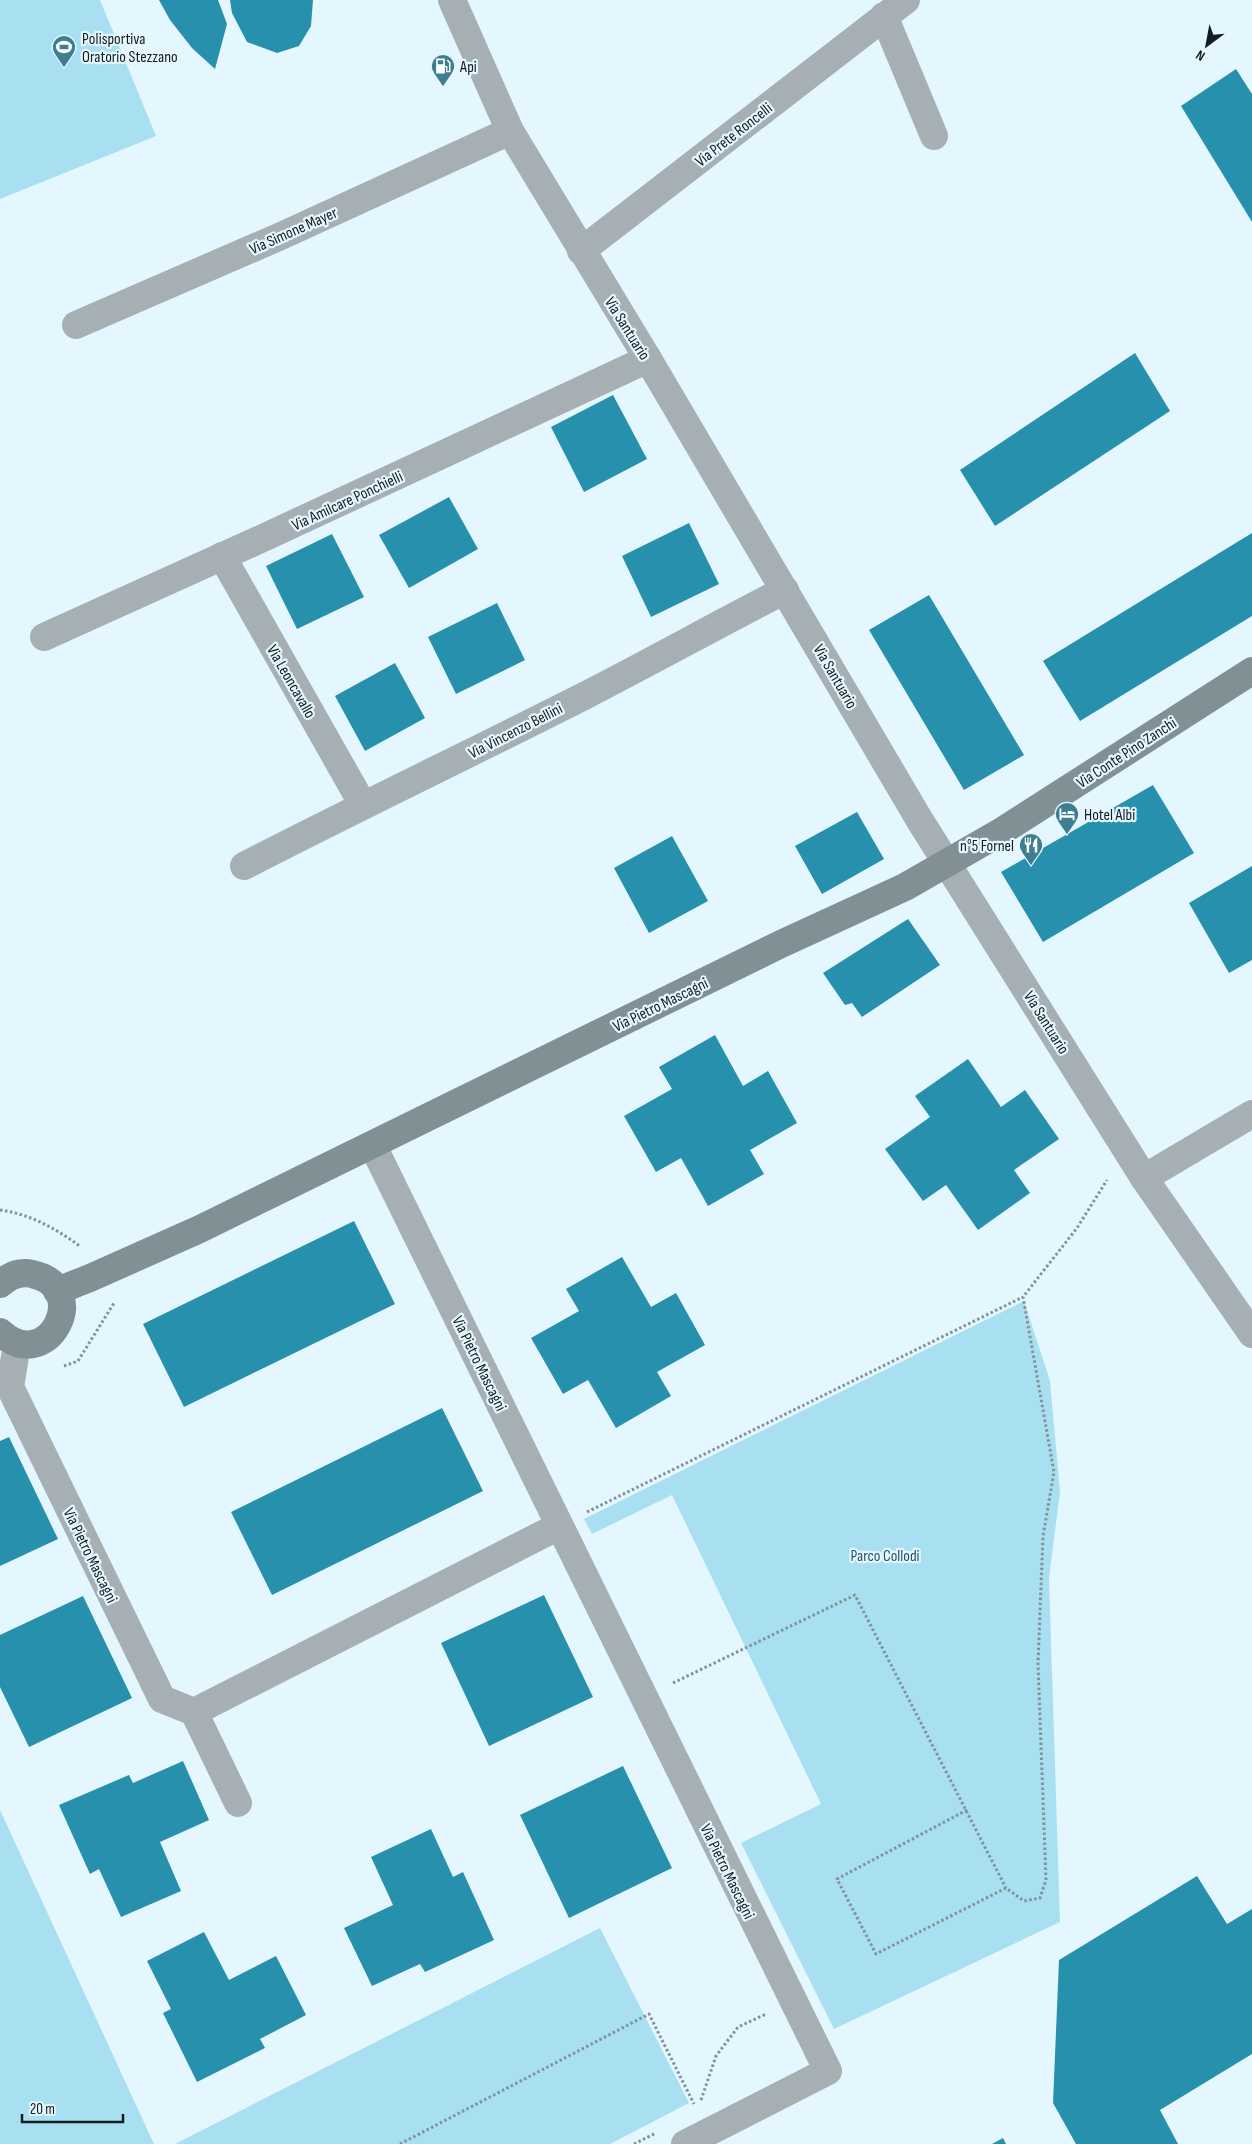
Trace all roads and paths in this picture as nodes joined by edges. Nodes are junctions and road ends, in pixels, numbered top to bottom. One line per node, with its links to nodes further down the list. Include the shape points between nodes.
1 (452, 0): 4 (street, Via Santuario)
2 (906, 0): 3 (street, Via Prete Roncelli)
3 (884, 16): 5 (street); 6 (street, Via Prete Roncelli)
4 (510, 131): 6 (street, Via Santuario); 7 (street, Via Simone Mayer)
5 (934, 136)
6 (581, 251): 8 (street, Via Santuario)
7 (76, 325)
8 (648, 359): 9 (street, Via Amilcare Ponchielli); 10 (street, Via Santuario)
9 (222, 556): 11 (street, Via Amilcare Ponchielli); 13 (street, Via Leoncavallo)
10 (785, 590): 13 (street, Via Vincenzo Bellini, via 589,693); 14 (street, Via Santuario)
11 (44, 637)
12 (1252, 671): 14 (street, Via Conte Pino Zanchi)
13 (363, 805): 15 (street, Via Vincenzo Bellini)
14 (947, 863): 17 (street, Via Pietro Mascagni, via 905,887 781,944); 18 (street, Via Santuario)
15 (244, 866)
16 (1252, 1114): 19 (street)
17 (373, 1146): 21 (street, Via Pietro Mascagni); 27 (street, Via Pietro Mascagni)
18 (1126, 1149): 19 (street, Via Santuario); 24 (path, via 1077,1228)
19 (1144, 1178): 25 (street, Via Santuario)
20 (0, 1210): 21 (path, via 28,1217 62,1233 89,1253)
21 (102, 1273): 23 (street, Via Pietro Mascagni)
22 (0, 1284): 23 (street, via 16,1274 28,1273 50,1281)
23 (57, 1291): 26 (street, via 62,1308 58,1325 51,1335 29,1345)
24 (1022, 1297): 27 (path); 32 (path, via 1054,1472 1043,1536 1038,1664 1046,1880 1040,1898 1024,1901)
25 (1252, 1334)
26 (6, 1338): 29 (street, Via Pietro Mascagni, via 10,1387 162,1699)
27 (559, 1526): 28 (street, Via Pietro Mascagni); 29 (street)
28 (643, 1697): 31 (path, via 856,1595); 33 (street, Via Pietro Mascagni)
29 (194, 1712): 30 (street)
30 (238, 1804)
31 (967, 1810): 32 (path); 32 (path, via 837,1879 876,1954)
32 (1006, 1888)
33 (792, 2002): 34 (path, via 738,2027 716,2056); 39 (street, Via Pietro Mascagni, via 828,2072)
34 (700, 2102)
35 (697, 2112): 37 (path, via 649,2014)
36 (658, 2132): 38 (path)
37 (400, 2144)
38 (634, 2144)
39 (686, 2144)

